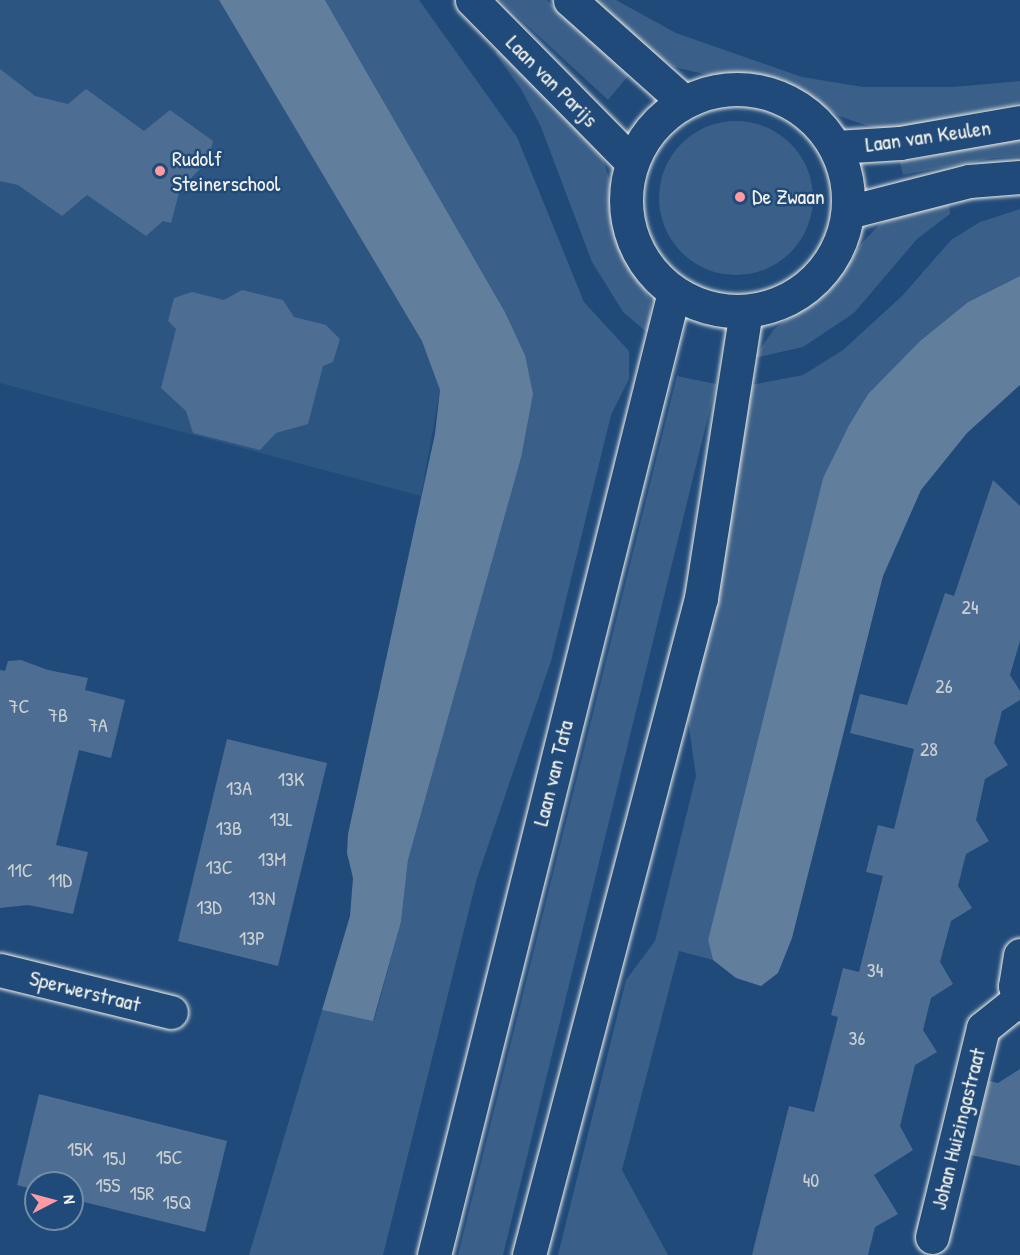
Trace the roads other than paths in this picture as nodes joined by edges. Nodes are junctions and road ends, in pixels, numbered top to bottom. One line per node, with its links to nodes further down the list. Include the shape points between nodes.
1 (472, 0): 6 (street, Laan van Parijs)
2 (570, 0): 3 (street)
3 (683, 101): 5 (street, via 713,90 749,88 784,98 814,118); 6 (street, via 651,128)
4 (1020, 122): 5 (street, Laan van Keulen, via 900,143)
5 (836, 147): 8 (street, via 847,179)
6 (632, 162): 9 (street, via 626,191 628,220 637,248 653,273)
7 (1020, 177): 8 (street, via 969,181)
8 (848, 212): 10 (street, via 836,251 816,279 788,298)
9 (674, 292): 10 (street, via 697,304); 16 (street, Laan van Tata)
10 (746, 312): 17 (street, via 701,598)
11 (1020, 956): 13 (street, Johan Huizingastraat, via 1015,986)
12 (0, 970): 14 (street, Sperwerstraat)
13 (1019, 1002): 15 (street, Johan Huizingastraat, via 983,1028)
14 (171, 1012)
15 (932, 1237)
16 (434, 1255)
17 (529, 1255)

